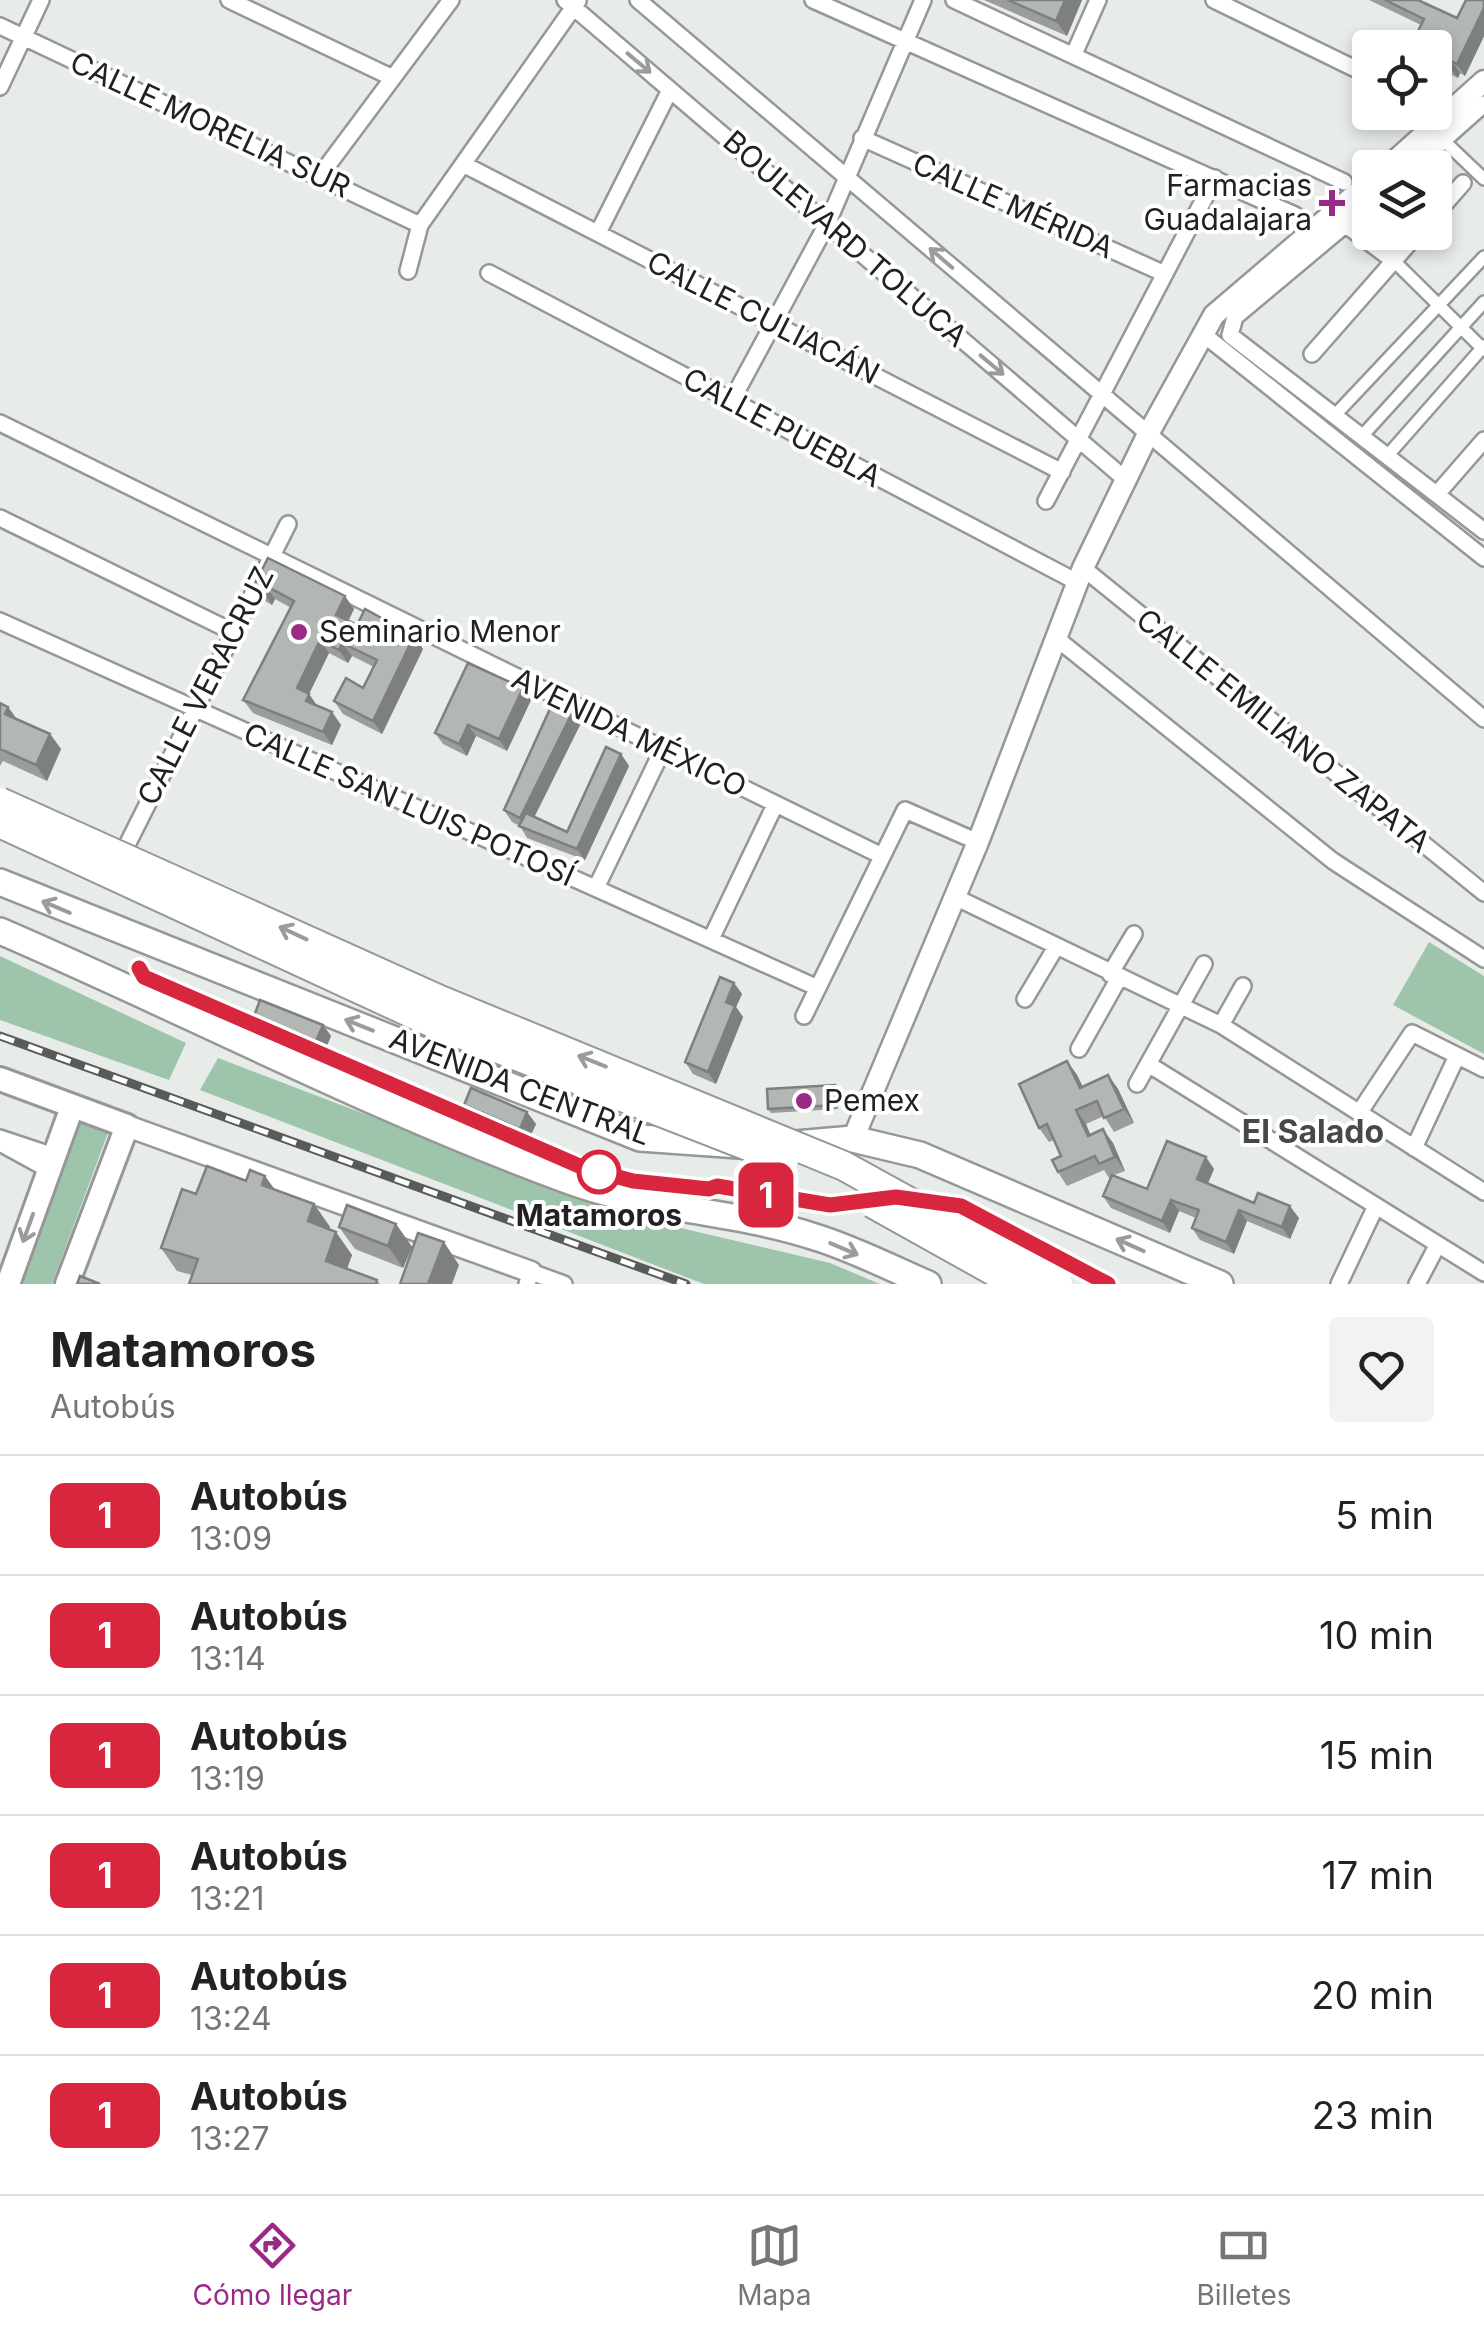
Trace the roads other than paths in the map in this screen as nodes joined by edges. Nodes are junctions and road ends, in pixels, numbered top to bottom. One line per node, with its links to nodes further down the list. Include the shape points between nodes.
1 (41, 0): 12 (street)
2 (228, 0): 16 (street)
3 (451, 0): 16 (street)
4 (638, 0): 29 (street, BOULEVARD TOLUCA)
5 (813, 0): 13 (street)
6 (923, 0): 13 (street)
7 (954, 0): 14 (street)
8 (1098, 0): 14 (street)
9 (1214, 0): 15 (street)
10 (573, 3): 19 (street, BOULEVARD TOLUCA, one-way to 19); 27 (street)
11 (0, 26): 12 (street, CALLE MORELIA SUR)
12 (24, 37): 18 (street); 28 (street, CALLE MORELIA SUR)
13 (904, 43): 23 (street); 30 (street)
14 (1074, 54): 33 (street)
15 (1352, 67)
16 (393, 78): 28 (street)
17 (1484, 81): 20 (street)
18 (0, 87)
19 (670, 90): 38 (street, BOULEVARD TOLUCA); 42 (street)
20 (1452, 104)
21 (1484, 104): 24 (street)
22 (1424, 130): 25 (street)
23 (862, 138): 29 (street); 48 (street, CALLE MÉRIDA)
24 (1443, 140): 26 (street); 31 (street)
25 (1404, 150)
26 (1432, 150)
27 (463, 164): 40 (street); 42 (street, CALLE CULIACÁN)
28 (318, 177): 40 (street, CALLE MORELIA SUR)
29 (848, 178): 38 (street); 56 (street, BOULEVARD TOLUCA, one-way to 29)
30 (1216, 178): 37 (street); 48 (street)
31 (1484, 178): 32 (street)
32 (1463, 183): 34 (street)
33 (1352, 186)
34 (1452, 196)
35 (1352, 198): 41 (street)
36 (1352, 211): 39 (street)
37 (1294, 214): 41 (street)
38 (828, 222): 51 (street); 62 (street, BOULEVARD TOLUCA, one-way to 62)
39 (1346, 225): 45 (street); 58 (street, via 1229,325 1230,335)
40 (420, 226): 46 (street)
41 (1316, 228): 53 (street, via 1214,315)
42 (598, 234): 51 (street, CALLE CULIACÁN)
43 (1404, 250): 45 (street)
44 (1484, 257): 50 (street)
45 (1394, 261): 50 (street); 55 (street)
46 (408, 271)
47 (489, 273): 57 (street, CALLE PUEBLA)
48 (1165, 274): 56 (street)
49 (1484, 302): 52 (street)
50 (1438, 305): 52 (street); 58 (street)
51 (773, 322): 57 (street); 65 (street, CALLE CULIACÁN)
52 (1461, 327): 54 (street); 60 (street)
53 (1203, 334): 61 (street); 73 (street)
54 (1483, 348): 64 (street)
55 (1312, 354)
56 (1101, 397): 61 (street, BOULEVARD TOLUCA); 62 (street)
57 (731, 402): 74 (street, CALLE PUEBLA)
58 (1336, 414): 60 (street)
59 (0, 423): 72 (street, AVENIDA MÉXICO)
60 (1363, 435): 64 (street)
61 (1147, 436): 66 (street); 79 (street, BOULEVARD TOLUCA)
62 (1079, 439): 65 (street); 66 (street, BOULEVARD TOLUCA)
63 (1484, 440): 67 (street)
64 (1388, 455): 67 (street)
65 (1062, 472): 68 (street)
66 (1125, 478): 74 (street)
67 (1437, 494): 71 (street)
68 (1046, 501)
69 (0, 518): 76 (street)
70 (288, 524): 72 (street, CALLE VERACRUZ)
71 (1484, 531)
72 (270, 558): 76 (street, CALLE VERACRUZ); 80 (street, AVENIDA MÉXICO)
73 (1484, 558)
74 (1080, 575): 77 (street); 89 (street, CALLE EMILIANO ZAPATA)
75 (0, 622): 78 (street, CALLE SAN LUIS POTOSÍ)
76 (233, 632): 78 (street, CALLE VERACRUZ)
77 (1056, 638): 84 (street); 95 (street, via 1333,861)
78 (194, 709): 85 (street, CALLE VERACRUZ); 88 (street, CALLE SAN LUIS POTOSÍ)
79 (1484, 719)
80 (662, 749): 82 (street, AVENIDA MÉXICO); 88 (street)
81 (0, 802): 128 (highway, one-way to 81, bridge, via 844,1166 440,1000)
82 (774, 805): 86 (street, AVENIDA MÉXICO); 93 (street)
83 (0, 823): 127 (highway, bridge, via 435,1024 756,1147)
84 (978, 842): 86 (street, via 905,810); 90 (street)
85 (124, 848)
86 (882, 856): 99 (street)
87 (0, 882): 113 (highway, AVENIDA CENTRAL, one-way to 87, via 722,1145 640,1138)
88 (596, 888): 93 (street, CALLE SAN LUIS POTOSÍ)
89 (1484, 894)
90 (955, 897): 94 (street); 113 (street)
91 (0, 931): 126 (highway, one-way to 126, via 564,1180 636,1202 815,1237)
92 (1134, 934): 97 (street)
93 (710, 940): 99 (street, CALLE SAN LUIS POTOSÍ)
94 (1056, 947): 97 (street); 100 (street)
95 (1484, 958)
96 (1204, 964): 101 (street)
97 (1115, 976): 101 (street); 104 (street)
98 (1243, 986): 103 (street)
99 (818, 988): 102 (street)
100 (1025, 999)
101 (1180, 1008): 103 (street); 106 (street)
102 (804, 1016)
103 (1221, 1025): 111 (street)
104 (1080, 1049)
105 (1456, 1056): 107 (street); 111 (street, via 1412,1033); 115 (street)
106 (1148, 1064): 109 (street); 118 (street)
107 (1484, 1069)
108 (0, 1079): 110 (main road)
109 (1137, 1084)
110 (72, 1106): 112 (main road); 116 (main road)
111 (1359, 1114): 115 (street)
112 (127, 1126): 121 (street); 124 (main road)
113 (854, 1139): 122 (highway, AVENIDA CENTRAL, one-way to 113, via 920,1155)
114 (2, 1144): 116 (street)
115 (1414, 1148): 117 (street)
116 (52, 1163): 123 (main road, one-way to 123)
117 (1484, 1192)
118 (1376, 1206): 119 (street); 130 (street)
119 (1438, 1246): 120 (street); 131 (street)
120 (1484, 1274)
121 (529, 1278): 125 (street)
122 (1196, 1278): 129 (highway, AVENIDA CENTRAL)
123 (8, 1284)
124 (67, 1284)
125 (564, 1284)
126 (928, 1284)
127 (1017, 1284)
128 (1058, 1284)
129 (1220, 1284)
130 (1339, 1284)
131 (1417, 1284)

